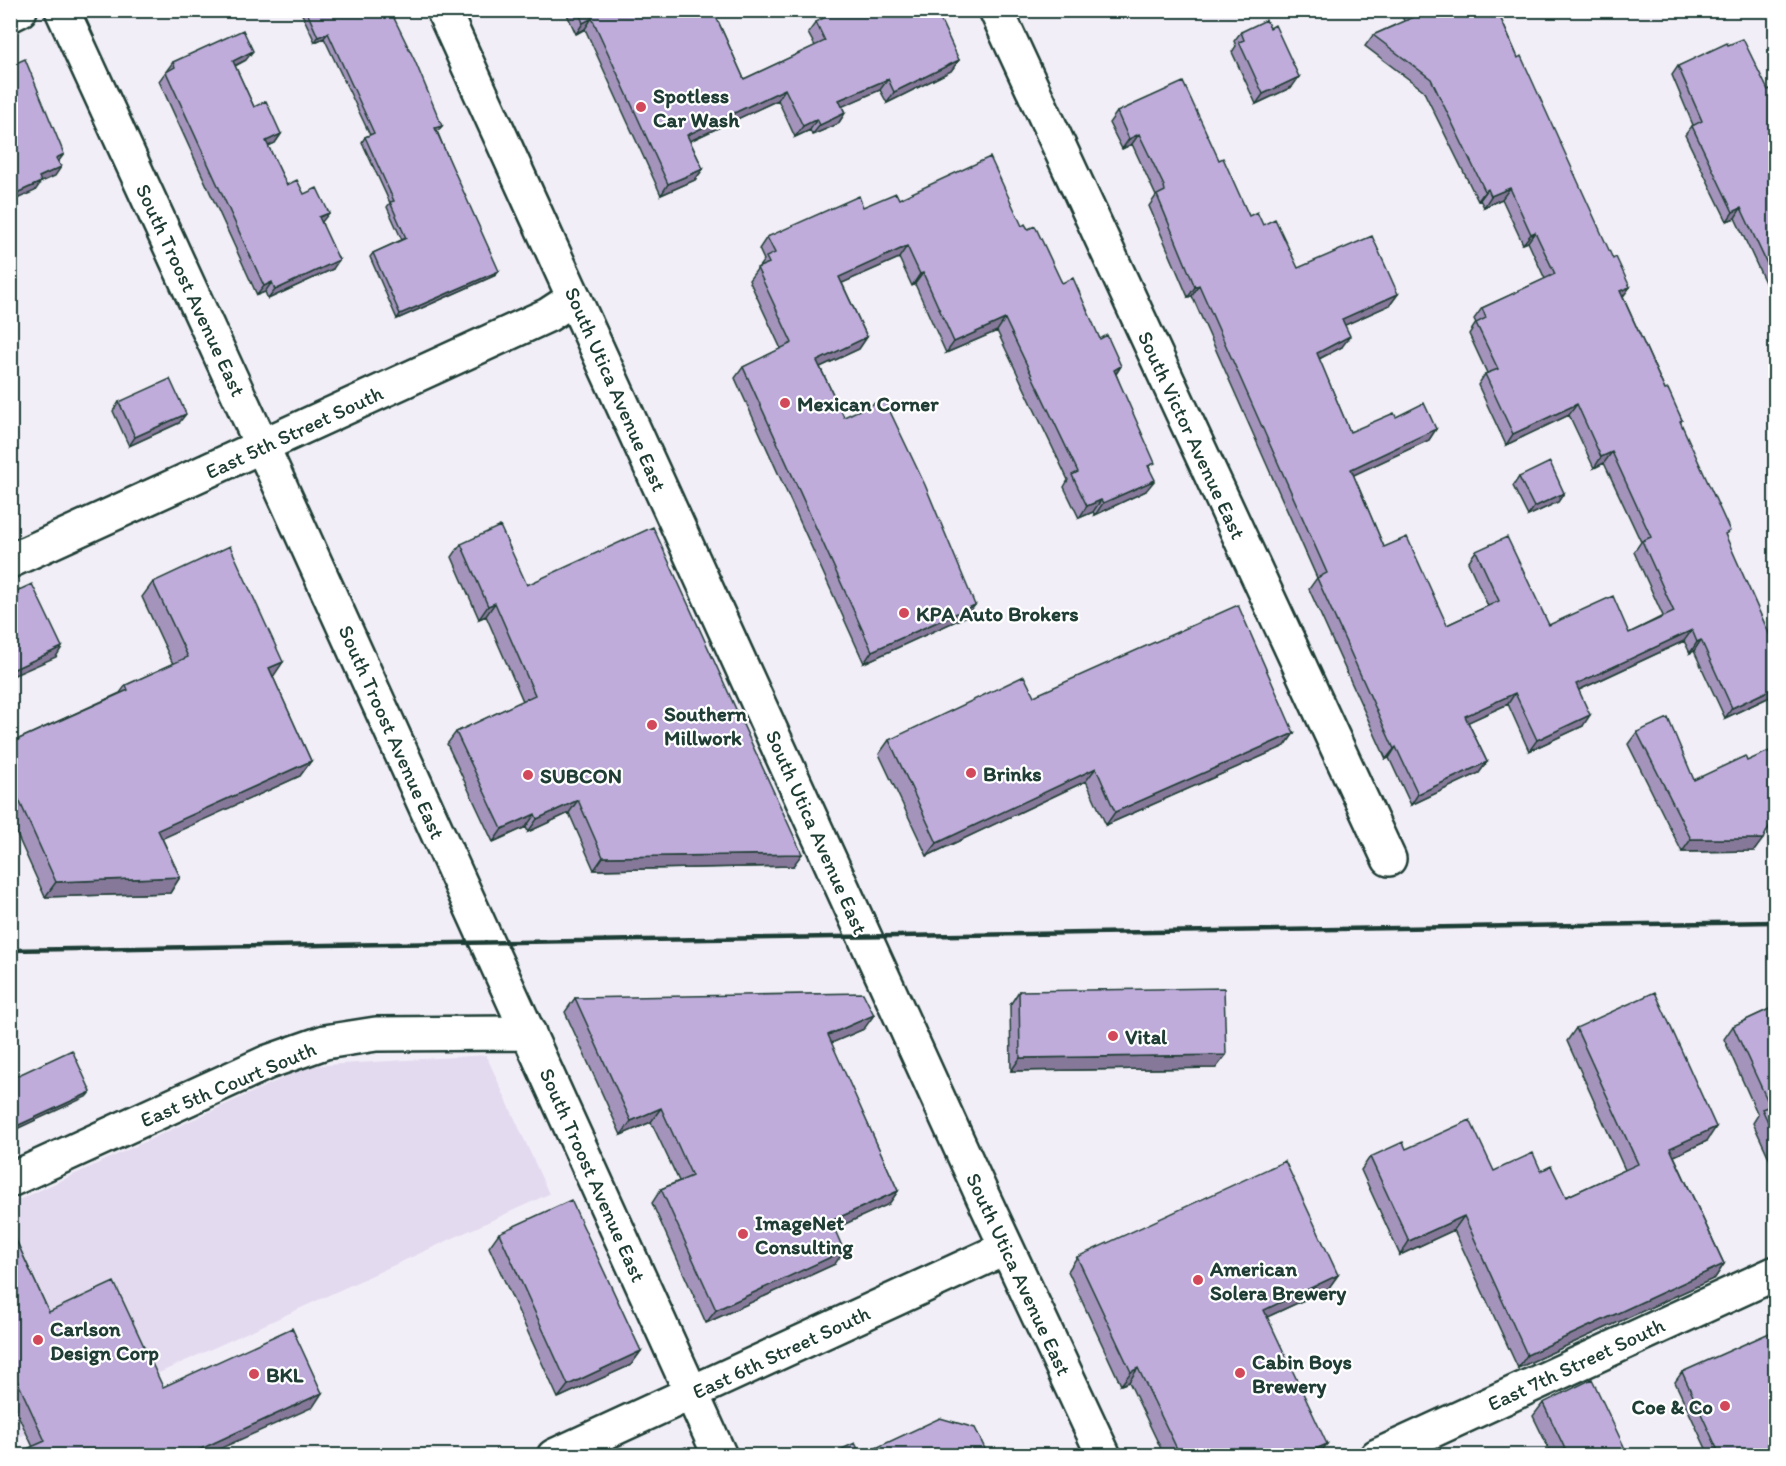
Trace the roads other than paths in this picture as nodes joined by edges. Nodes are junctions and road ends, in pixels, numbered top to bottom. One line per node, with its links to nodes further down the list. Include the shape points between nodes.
1 (20, 10): 5 (street)
2 (62, 10): 7 (street, South Troost Avenue East)
3 (443, 10): 6 (street, South Utica Avenue East)
4 (996, 10): 9 (street, South Victor Avenue East)
5 (10, 15)
6 (574, 298): 7 (street, East 5th Street South, via 548,315); 12 (street, South Utica Avenue East)
7 (262, 446): 8 (street, East 5th Street South); 10 (street, South Troost Avenue East)
8 (10, 561)
9 (1389, 859)
10 (529, 1033): 11 (street, East 5th Court South, via 376,1034 325,1042 268,1062); 14 (street, South Troost Avenue East)
11 (10, 1179)
12 (1006, 1248): 14 (street, East 6th Street South); 17 (street, South Utica Avenue East)
13 (1776, 1273): 18 (street, East 7th Street South)
14 (692, 1394): 15 (street, East 6th Street South); 16 (street, South Troost Avenue East)
15 (554, 1455)
16 (720, 1455)
17 (1104, 1455)
18 (1377, 1455)

